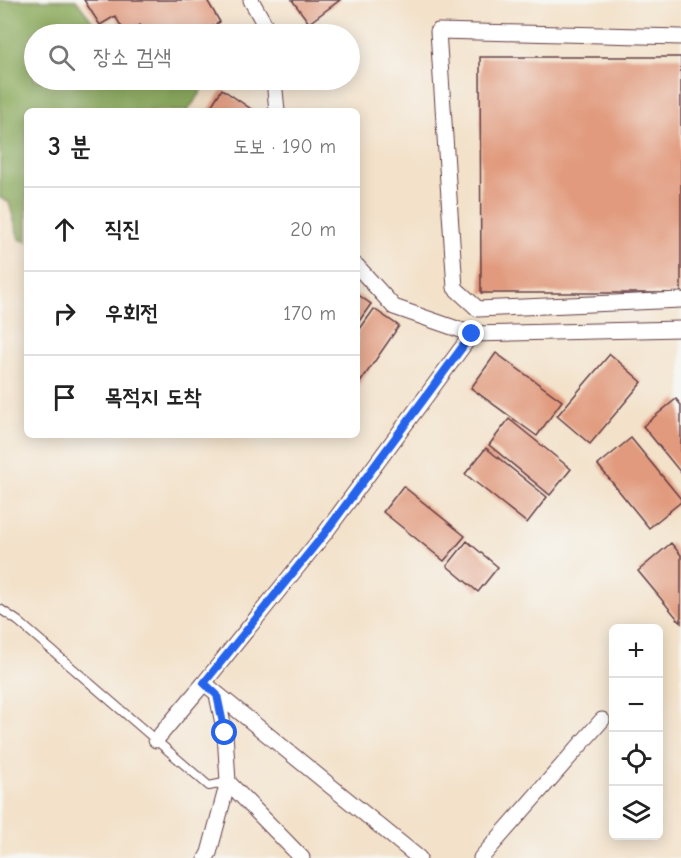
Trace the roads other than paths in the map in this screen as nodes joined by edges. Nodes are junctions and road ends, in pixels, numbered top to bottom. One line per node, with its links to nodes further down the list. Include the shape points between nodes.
1 (251, 0): 2 (street)
2 (264, 24)
3 (681, 37): 7 (street, via 438,32 455,288 478,309)
4 (275, 90): 5 (street)
5 (278, 108)
6 (360, 269): 9 (street, via 394,308)
7 (681, 300)
8 (681, 329): 9 (street)
9 (472, 334): 11 (street, via 325,533)
10 (0, 609): 14 (lane)
11 (204, 683): 12 (street); 14 (street)
12 (217, 695): 15 (street, via 225,733); 18 (street)
13 (602, 720): 19 (street)
14 (156, 740): 15 (lane, via 209,786)
15 (228, 782): 16 (street); 17 (street)
16 (206, 858)
17 (302, 858)
18 (419, 858)
19 (481, 858)

